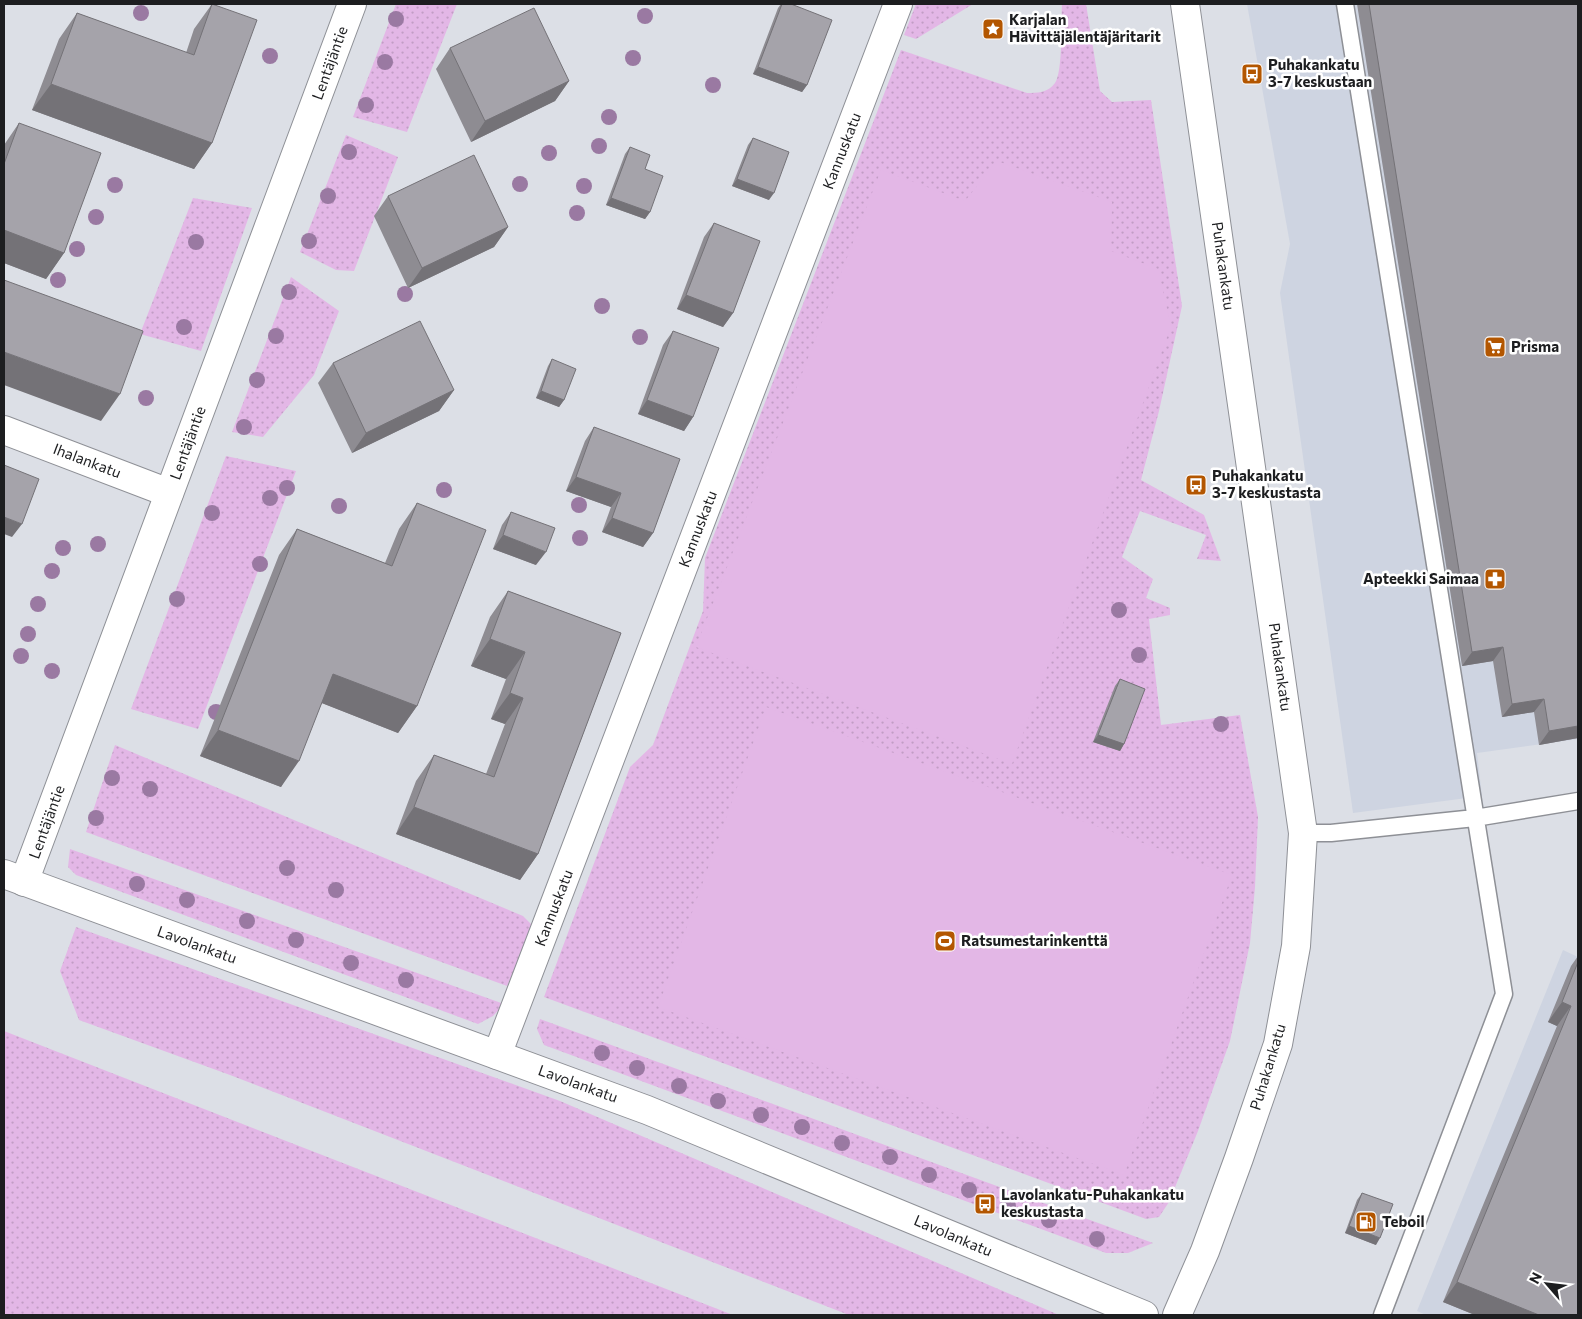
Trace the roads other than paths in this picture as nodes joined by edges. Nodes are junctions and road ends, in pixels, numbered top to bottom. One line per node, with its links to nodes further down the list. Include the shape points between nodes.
1 (352, 4): 6 (street, Lentäjäntie)
2 (898, 4): 11 (street, Kannuskatu)
3 (1185, 4): 9 (street, Puhakankatu)
4 (1345, 4): 8 (lane)
5 (4, 430): 6 (street, Ihalankatu)
6 (169, 493): 10 (street, Lentäjäntie)
7 (1578, 801): 8 (lane)
8 (1475, 818): 9 (lane); 14 (lane, via 1504,994)
9 (1303, 833): 13 (street, Puhakankatu, via 1296,946 1278,1044 1240,1158)
10 (14, 878): 11 (street, Lavolankatu)
11 (497, 1054): 12 (street, Lavolankatu, via 647,1110)
12 (1144, 1315)
13 (1177, 1315)
14 (1382, 1315)

